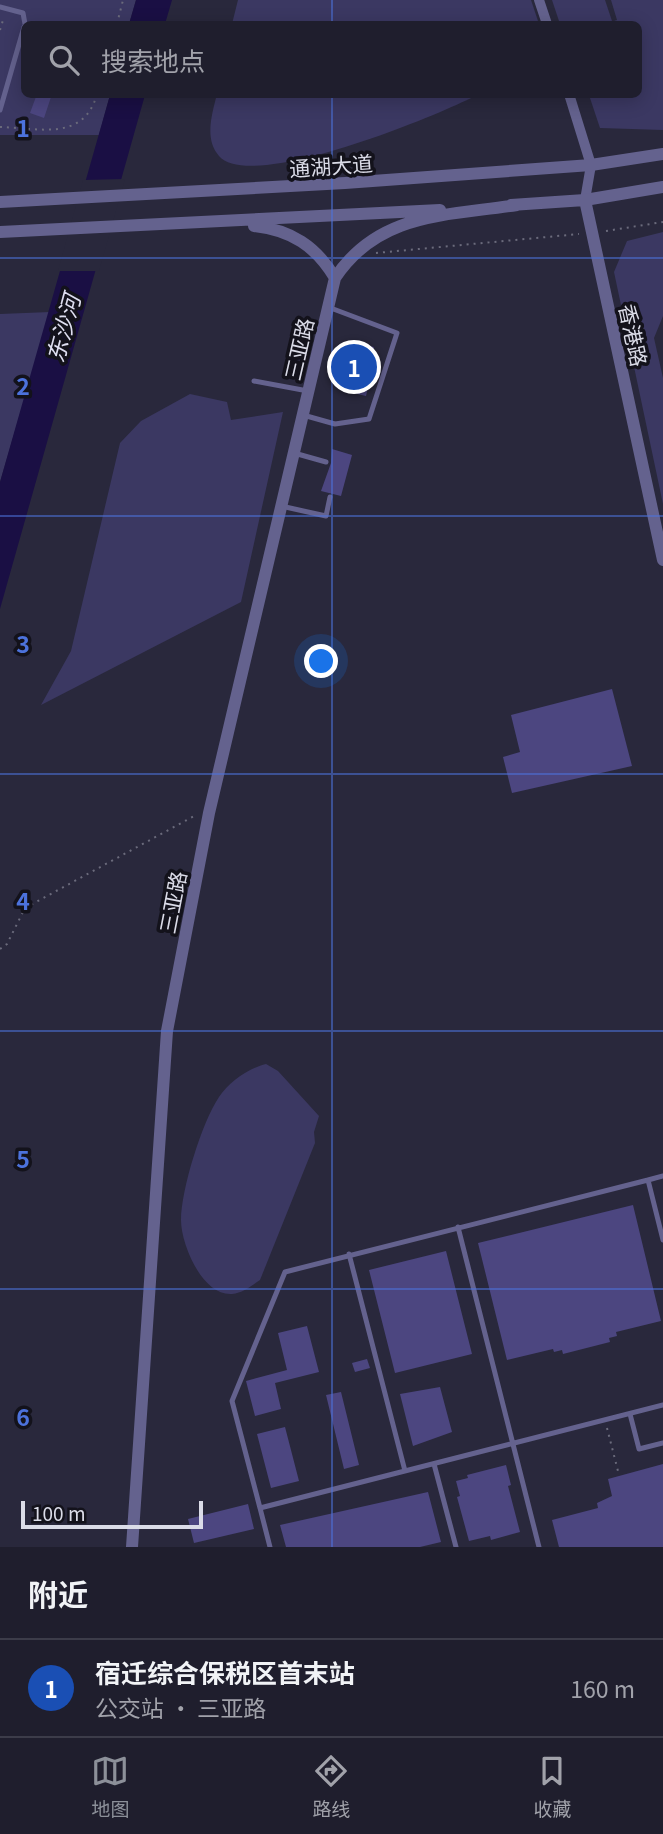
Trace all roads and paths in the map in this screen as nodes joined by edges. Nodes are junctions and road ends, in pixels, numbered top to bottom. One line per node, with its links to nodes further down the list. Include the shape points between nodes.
1 (124, 0): 5 (path)
2 (539, 0): 6 (street)
3 (0, 6): 4 (lane, via 23,13)
4 (24, 21)
5 (118, 21)
6 (546, 21)
7 (21, 39): 10 (lane)
8 (96, 98): 11 (path, via 89,116 73,126)
9 (570, 98): 13 (street)
10 (0, 107)
11 (0, 127)
12 (663, 154): 13 (street, 通湖大道)
13 (591, 165): 15 (street); 16 (street, 通湖大道)
14 (663, 187): 15 (street)
15 (584, 200): 17 (street); 21 (street, 香港路)
16 (0, 202)
17 (517, 205): 18 (street); 23 (street, via 404,224 365,242)
18 (211, 222): 20 (street); 23 (street, via 285,232 302,239)
19 (663, 222): 21 (path)
20 (0, 232)
21 (592, 233): 22 (path); 32 (street, 香港路)
22 (377, 253)
23 (335, 278): 24 (street, 三亚路)
24 (328, 307): 26 (street, 三亚路); 27 (lane, via 397,333 369,419 335,424)
25 (254, 381): 26 (lane)
26 (308, 391): 27 (street, 三亚路)
27 (303, 415): 28 (street, 三亚路)
28 (294, 453): 29 (lane); 31 (street, 三亚路)
29 (326, 462)
30 (330, 497): 31 (lane, via 326,516)
31 (281, 506): 33 (street, 三亚路)
32 (663, 560)
33 (208, 813): 34 (path, via 187,818 25,908); 49 (street, 三亚路, via 167,1031)
34 (0, 949)
35 (663, 1176): 36 (lane)
36 (648, 1180): 37 (lane); 38 (lane)
37 (458, 1227): 39 (lane); 44 (lane)
38 (663, 1240)
39 (349, 1254): 46 (lane); 48 (lane, via 285,1272 232,1401)
40 (663, 1405): 41 (lane)
41 (630, 1414): 42 (lane); 43 (lane, via 639,1450)
42 (605, 1420): 44 (lane); 47 (path)
43 (663, 1443)
44 (513, 1444): 45 (lane); 52 (lane)
45 (434, 1464): 46 (lane); 51 (lane)
46 (405, 1471): 48 (lane)
47 (618, 1471)
48 (260, 1508): 50 (lane)
49 (132, 1547)
50 (270, 1547)
51 (456, 1547)
52 (539, 1547)

